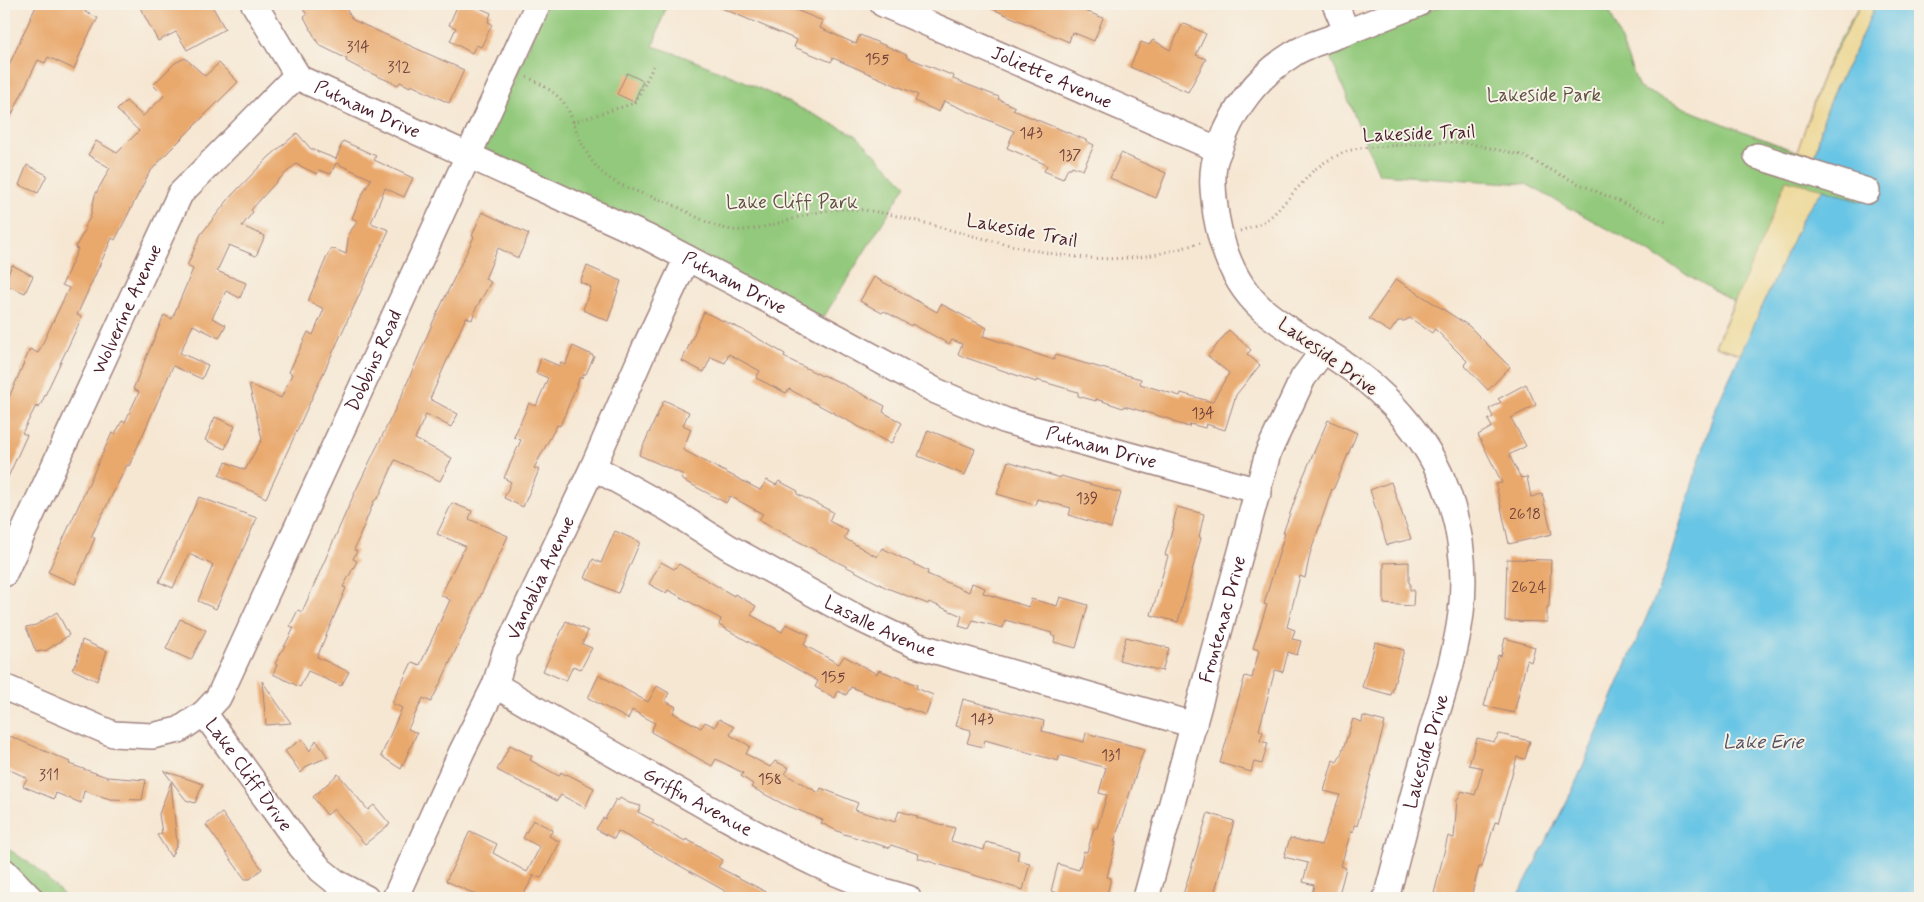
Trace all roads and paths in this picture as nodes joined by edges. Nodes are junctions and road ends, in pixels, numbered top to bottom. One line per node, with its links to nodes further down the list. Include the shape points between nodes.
1 (254, 4): 9 (street, Putnam Drive)
2 (538, 4): 13 (street, Dobbins Road)
3 (884, 4): 11 (street, Joliette Avenue)
4 (1336, 4): 6 (street)
5 (1418, 4): 6 (street, Lakeside Drive)
6 (1347, 32): 11 (street, Lakeside Drive, via 1295,52 1266,73 1240,104)
7 (654, 65): 10 (path, via 635,104)
8 (530, 68): 10 (path, Lakeside Trail, via 526,76 559,99)
9 (297, 75): 13 (street, Putnam Drive); 21 (street, Wolverine Avenue, via 180,194)
10 (573, 122): 16 (path, Lakeside Trail, via 583,148 607,176 719,227 742,231 820,211 850,209 907,218 1036,251 1114,259 1152,255)
11 (1219, 150): 16 (street, Lakeside Drive, via 1214,165 1213,193)
12 (1757, 156): 14 (street)
13 (469, 157): 17 (street, Putnam Drive); 24 (street, Dobbins Road, via 218,698)
14 (1867, 191)
15 (1666, 222): 16 (path, Lakeside Trail, via 1521,155 1467,142 1447,142 1359,148 1344,152 1313,171 1262,223)
16 (1220, 238): 18 (street, Lakeside Drive, via 1235,276 1260,308)
17 (688, 258): 19 (street, Vandalia Avenue); 20 (street, Putnam Drive, via 968,406 1006,421)
18 (1323, 351): 20 (street, Frontenac Drive, via 1303,378 1282,421 1268,453); 32 (street, Lakeside Drive, via 1370,384 1402,414 1423,441 1443,477 1461,540 1464,575 1457,645)
19 (593, 467): 22 (street, Vandalia Avenue, via 505,653); 25 (street, Lasalle Avenue, via 730,548 915,646)
20 (1258, 490): 25 (street, Frontenac Drive)
21 (4, 574)
22 (496, 685): 29 (street, Vandalia Avenue); 30 (street, Griffin Avenue, via 623,761 786,850 843,877)
23 (4, 687): 24 (street, Lake Cliff Drive, via 113,734 152,736 179,730)
24 (204, 713): 28 (street, Lake Cliff Drive, via 300,847 337,883)
25 (1194, 725): 31 (street, Frontenac Drive)
26 (4, 871): 27 (street)
27 (30, 898)
28 (366, 898)
29 (395, 898)
30 (908, 898)
31 (1146, 898)
32 (1386, 898)

